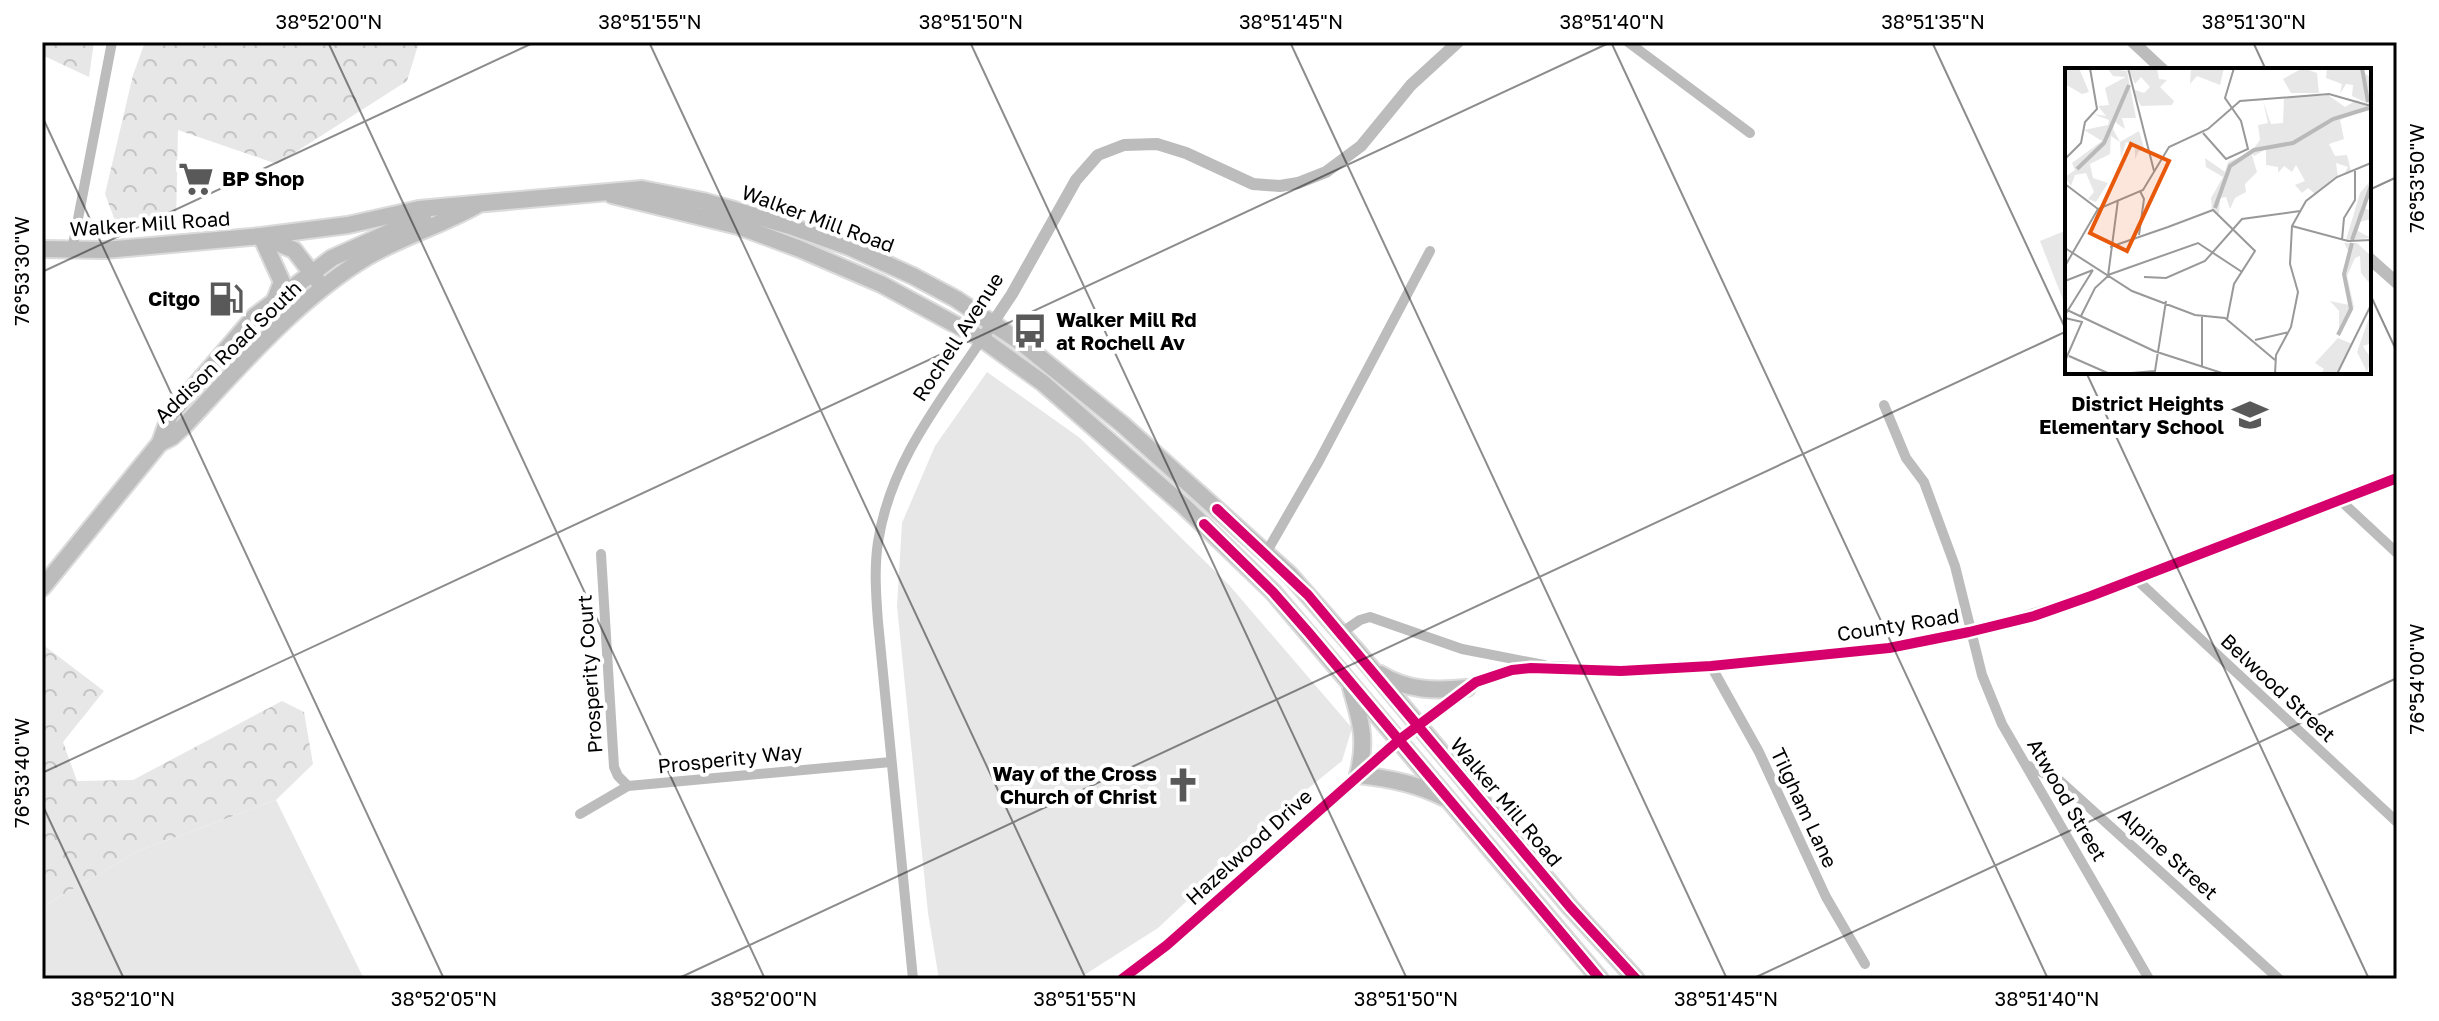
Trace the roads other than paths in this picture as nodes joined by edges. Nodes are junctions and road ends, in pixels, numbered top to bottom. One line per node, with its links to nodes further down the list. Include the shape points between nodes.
1 (112, 42): 11 (street)
2 (1458, 42): 18 (street, Rochell Avenue, via 1411,85 1361,146 1314,178 1280,186 1253,184 1157,144 1124,145 1098,155 1076,180)
3 (1628, 42): 6 (street)
4 (2133, 42): 5 (street)
5 (2161, 68)
6 (1750, 133)
7 (606, 193): 8 (main road, Walker Mill Road); 18 (main road, Walker Mill Road, via 645,190 790,226 913,276); 19 (main road, Walker Mill Road, via 694,213 800,249 905,295)
8 (470, 204): 9 (main road, Walker Mill Road); 14 (main road, Addison Road South, via 384,233); 16 (main road, Walker Mill Road, via 455,218 392,243)
9 (261, 236): 11 (main road, Walker Mill Road); 14 (main road, via 294,250); 17 (main road, via 282,282)
10 (42, 249): 11 (main road, Walker Mill Road)
11 (72, 250)
12 (1430, 251): 24 (street)
13 (2371, 260): 15 (street)
14 (311, 272): 16 (main road); 17 (main road, Addison Road South)
15 (2397, 283)
16 (322, 288): 21 (main road, Addison Road South, via 184,426)
17 (275, 300): 21 (main road, Addison Road South, via 235,336 170,415)
18 (992, 324): 19 (street, Rochell Avenue); 24 (main road, Walker Mill Road, via 1122,424)
19 (982, 339): 34 (main road, Walker Mill Road, via 1043,383 1194,515 1273,592); 38 (street, Rochell Avenue, via 901,463 883,518 876,595)
20 (1884, 405): 29 (street, Atwood Street, via 1901,450 1924,482 1955,566)
21 (160, 443): 28 (main road, Addison Road South)
22 (2397, 478): 23 (street, County Road)
23 (2340, 500): 25 (street); 27 (street, County Road)
24 (1266, 553): 30 (main road, Walker Mill Road)
25 (2397, 553)
26 (601, 554): 41 (street, Prosperity Court, via 614,767)
27 (2136, 579): 29 (street, County Road, via 2034,616); 44 (street, Belwood Street)
28 (42, 588)
29 (1969, 632): 31 (street, County Road, via 1889,648); 39 (street, Atwood Street, via 1998,715)
30 (1341, 633): 32 (street, County Road, via 1370,617 1462,649); 33 (main road, Walker Mill Road)
31 (1711, 666): 32 (street, County Road, via 1621,671); 45 (street, Tilgham Lane)
32 (1555, 667): 35 (street, County Road, via 1512,670)
33 (1372, 670): 35 (main road, via 1418,689); 36 (main road, Walker Mill Road)
34 (1349, 681): 37 (main road, Walker Mill Road); 40 (main road, via 1365,737)
35 (1467, 688): 36 (street, County Road)
36 (1418, 724): 37 (street, County Road); 49 (main road, Walker Mill Road)
37 (1399, 740): 40 (street, Hazelwood Drive); 42 (main road, Walker Mill Road)
38 (891, 762): 41 (street, Prosperity Way); 47 (street, Rochell Avenue)
39 (2027, 765): 50 (street, Atwood Street); 51 (street, Alpine Street, via 2060,781)
40 (1358, 775): 42 (main road, via 1429,789); 48 (street, Hazelwood Drive)
41 (628, 786): 43 (street, Prosperity Way)
42 (1450, 801): 46 (main road, Walker Mill Road)
43 (580, 814)
44 (2397, 822)
45 (1865, 964)
46 (1595, 975)
47 (913, 979)
48 (1122, 979)
49 (1636, 979)
50 (2149, 979)
51 (2279, 979)

